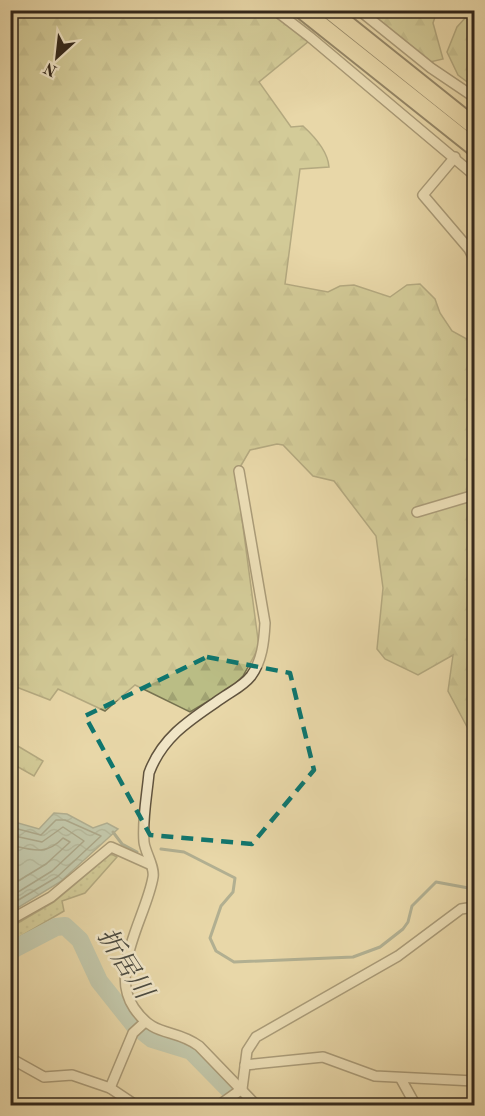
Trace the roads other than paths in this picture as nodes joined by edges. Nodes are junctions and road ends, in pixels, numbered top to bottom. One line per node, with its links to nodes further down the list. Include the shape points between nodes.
1 (274, 10): 8 (street)
2 (302, 10): 7 (highway)
3 (329, 10): 6 (highway)
4 (358, 10): 5 (street)
5 (474, 97)
6 (474, 126)
7 (474, 147)
8 (455, 157): 9 (street); 10 (street, via 423,195 470,249)
9 (474, 175)
10 (474, 259)
11 (239, 471): 14 (street, via 265,624 264,643 245,683 177,729 156,757 150,773 144,828)
12 (474, 498): 13 (street)
13 (417, 512)
14 (149, 864): 16 (street, via 111,847 51,897); 17 (street, via 154,874 130,946 126,982 130,1002)
15 (474, 907): 19 (street, via 461,909 398,957 256,1037 247,1051)
16 (10, 920)
17 (143, 1023): 22 (street, via 133,1033); 23 (street, via 190,1040)
18 (10, 1058): 22 (street, via 44,1077 72,1075)
19 (245, 1065): 20 (street, via 323,1057 375,1076); 23 (street)
20 (401, 1079): 21 (street); 27 (street)
21 (474, 1081)
22 (110, 1088): 24 (street)
23 (237, 1092): 25 (street); 26 (street)
24 (137, 1106)
25 (218, 1106)
26 (257, 1106)
27 (416, 1106)

